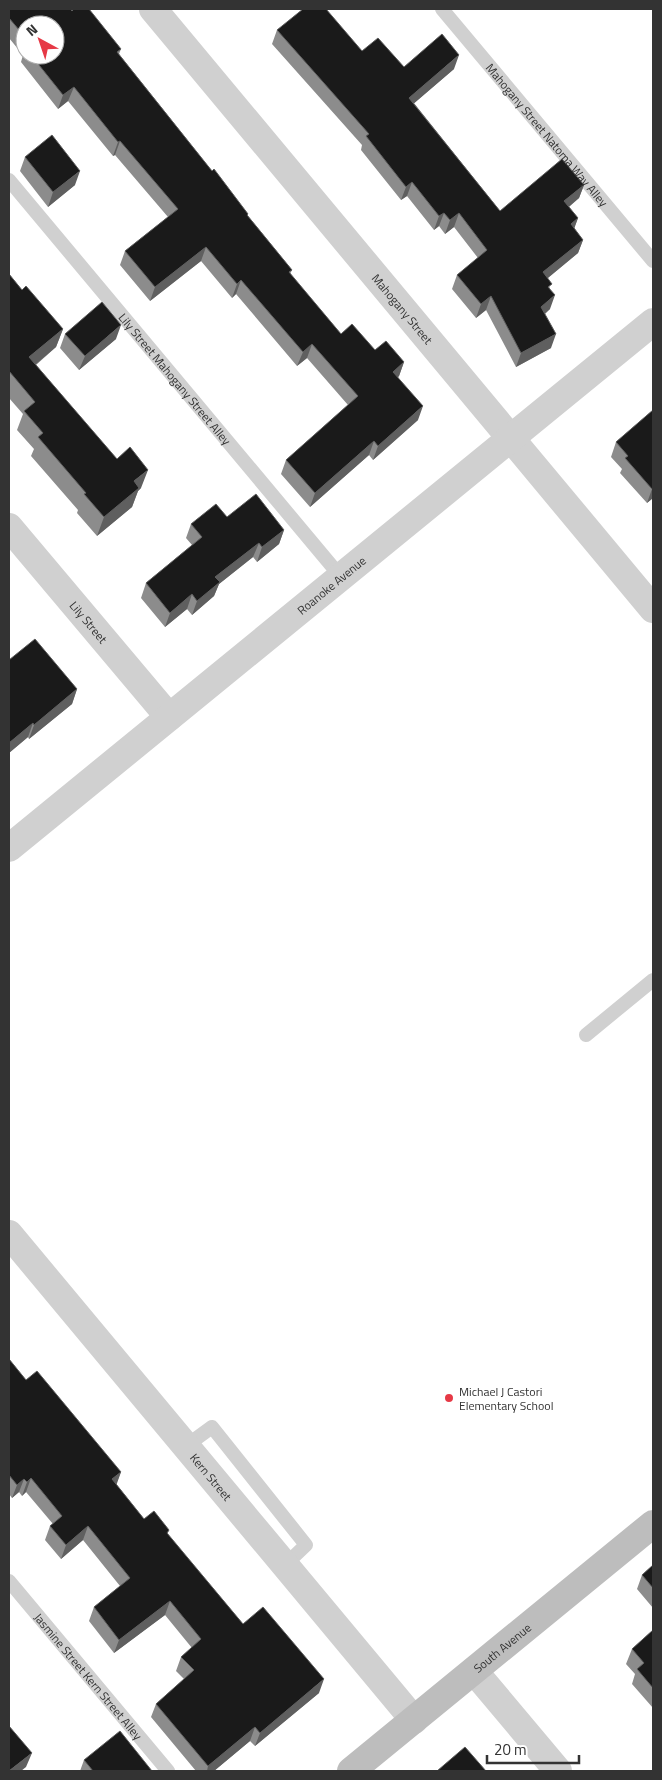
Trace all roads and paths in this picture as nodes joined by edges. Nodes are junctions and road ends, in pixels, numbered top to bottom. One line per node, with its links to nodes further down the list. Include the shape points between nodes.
1 (153, 9): 6 (street, Mahogany Street)
2 (442, 9): 4 (lane, Mahogany Street Natoma Way Alley)
3 (9, 180): 8 (lane, Lily Street Mahogany Street Alley)
4 (653, 261)
5 (653, 322): 6 (street, Roanoke Avenue)
6 (511, 438): 8 (street, Roanoke Avenue); 9 (street, Mahogany Street)
7 (9, 527): 10 (street, Lily Street)
8 (341, 577): 10 (street, Roanoke Avenue)
9 (653, 609)
10 (169, 717): 11 (street, Roanoke Avenue)
11 (9, 848)
12 (653, 980): 13 (lane)
13 (586, 1035)
14 (9, 1234): 18 (street, Kern Street)
15 (653, 1524): 17 (street, South Avenue)
16 (9, 1581): 19 (lane, Jasmine Street Kern Street Alley)
17 (474, 1671): 18 (street, South Avenue); 21 (street)
18 (414, 1720): 20 (street, South Avenue)
19 (168, 1771)
20 (351, 1771)
21 (558, 1771)

